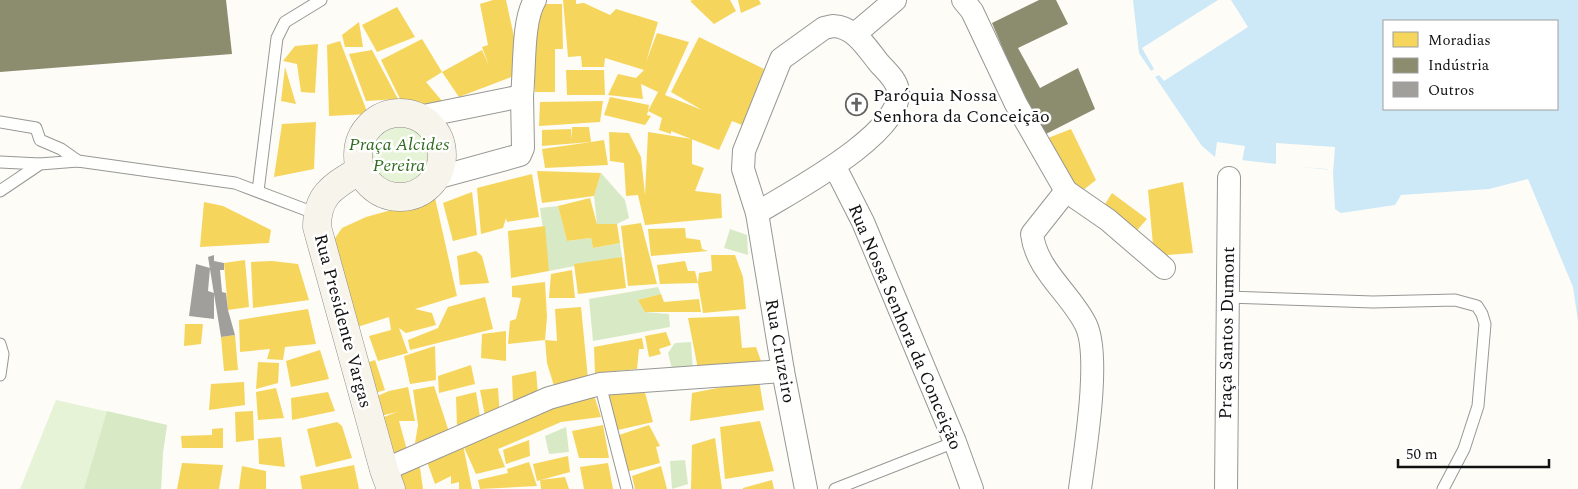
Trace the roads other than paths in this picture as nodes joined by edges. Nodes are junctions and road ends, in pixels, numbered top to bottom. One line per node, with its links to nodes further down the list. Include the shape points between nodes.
1 (534, 0): 6 (street, via 527,21)
2 (895, 0): 5 (street)
3 (314, 2): 17 (lane, via 285,22 276,38)
4 (968, 5): 18 (street, via 1016,104)
5 (855, 34): 12 (street, via 895,82 898,101 884,125); 19 (street, Rua Cruzeiro, via 839,26 824,28 781,60 744,151 744,169)
6 (522, 96): 7 (street); 14 (street, via 520,155)
7 (419, 117): 13 (street, via 405,113 377,119 366,129 360,142 357,156); 14 (street, via 431,126 443,151 442,165)
8 (0, 122): 9 (lane, via 36,128 40,140)
9 (78, 161): 11 (lane); 17 (lane, via 235,183)
10 (0, 162): 11 (lane)
11 (40, 164): 16 (lane)
12 (835, 167): 19 (street); 27 (street, Rua Nossa Senhora da Conceição, via 863,222)
13 (360, 170): 14 (street, via 376,191 402,198 422,191); 20 (street, Rua Presidente Vargas, via 332,187 323,198)
14 (436, 178)
15 (1229, 178): 22 (street, Praça Santos Dumont)
16 (0, 191)
17 (258, 191): 20 (lane)
18 (1066, 191): 21 (street, via 1108,220); 33 (street, via 1032,234 1038,256 1086,324 1092,342 1090,417)
19 (758, 212): 24 (street, Rua Cruzeiro)
20 (317, 214): 28 (street, Rua Presidente Vargas, via 317,227)
21 (1164, 268)
22 (1228, 297): 34 (street, Praça Santos Dumont); 35 (lane, via 1373,302 1455,300 1477,306 1485,324 1478,406 1464,449)
23 (0, 344): 25 (lane, via 3,354)
24 (783, 371): 26 (street); 30 (street, Rua Cruzeiro)
25 (0, 375)
26 (600, 384): 28 (street, via 549,398); 29 (lane)
27 (955, 442): 31 (lane); 32 (street, Rua Nossa Senhora da Conceição)
28 (387, 479)
29 (627, 489)
30 (806, 489)
31 (835, 489)
32 (972, 489)
33 (1080, 489)
34 (1226, 489)
35 (1443, 489)

